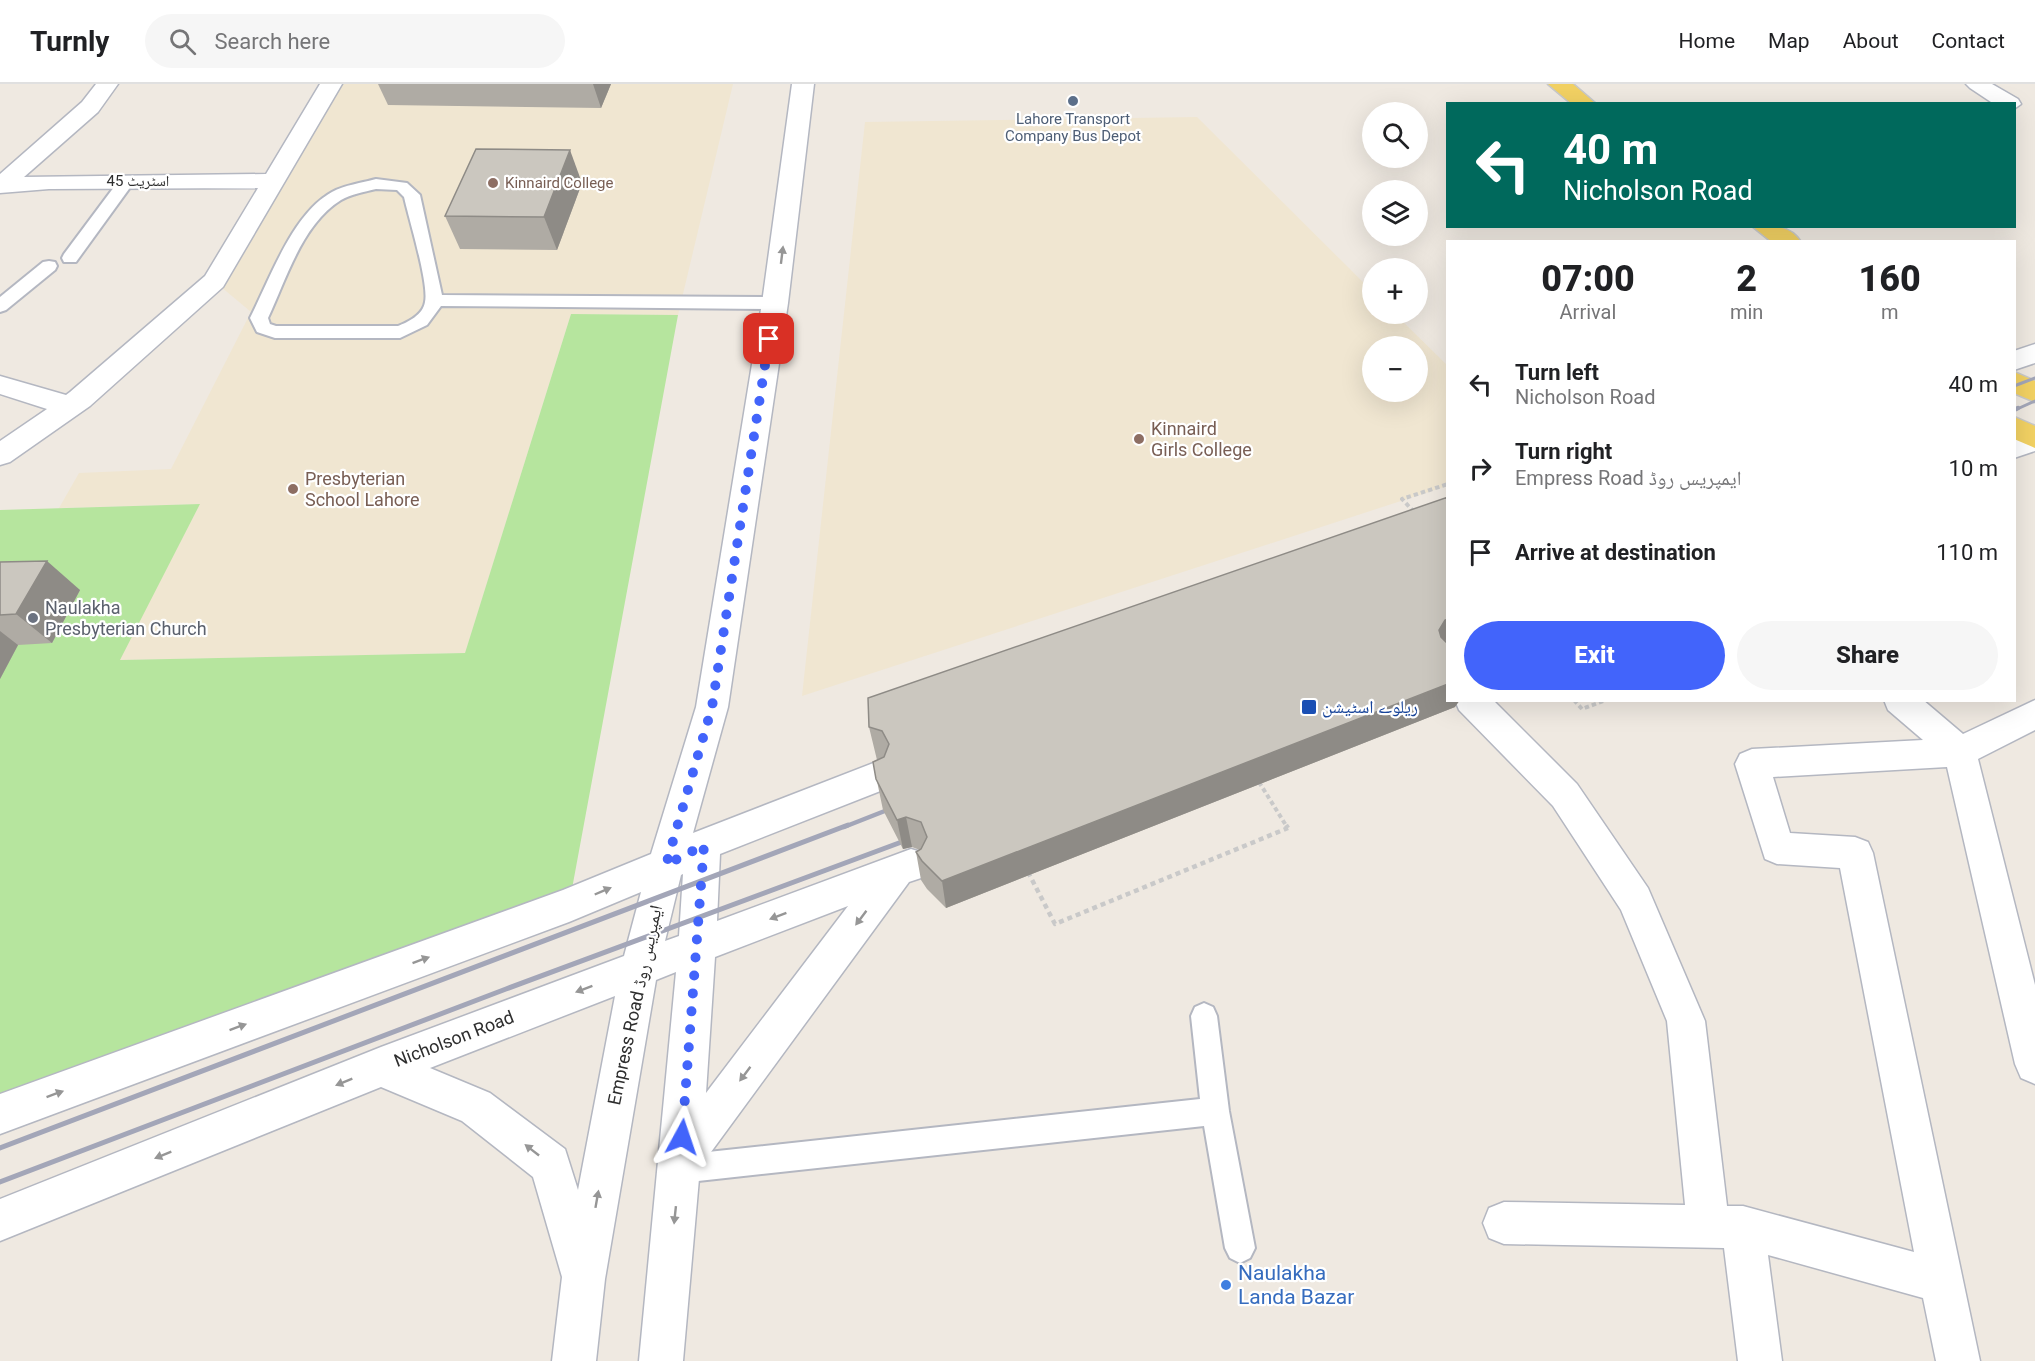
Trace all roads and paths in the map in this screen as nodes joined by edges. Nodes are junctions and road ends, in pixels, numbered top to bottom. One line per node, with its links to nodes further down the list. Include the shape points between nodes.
1 (107, 84): 10 (main road, via 90,107)
2 (331, 84): 8 (main road)
3 (803, 84): 16 (main road, Empress Road ایمپریس روڈ, one-way to 3)
4 (1559, 84): 6 (main road)
5 (1977, 84): 7 (main road)
6 (1583, 102)
7 (2008, 102)
8 (275, 181): 9 (main road, اسٹریٹ 45); 23 (main road, via 214,281)
9 (126, 182): 10 (main road, اسٹریٹ 45); 13 (lane)
10 (0, 185)
11 (1767, 228): 12 (main road)
12 (1786, 240)
13 (70, 258)
14 (49, 266): 17 (lane)
15 (434, 300): 15 (lane, via 412,195 401,186 376,184 350,190 331,200 305,227 259,318 263,328 275,332 400,332 426,317); 16 (lane)
16 (775, 303): 39 (main road, Empress Road ایمپریس روڈ, via 712,707)
17 (0, 306)
18 (2035, 353): 19 (main road)
19 (2016, 360)
20 (2016, 382): 22 (main road)
21 (0, 385): 23 (main road)
22 (2035, 393)
23 (69, 406): 27 (main road)
24 (2016, 428): 25 (main road)
25 (2035, 439): 26 (main road)
26 (2016, 447)
27 (0, 455)
28 (1446, 485): 29 (path, via 1402,499)
29 (1417, 516)
30 (1473, 702): 51 (main road, via 1565,795 1635,900 1686,1021)
31 (1576, 702): 32 (path, via 1582,709)
32 (1601, 702)
33 (1902, 702): 35 (main road)
34 (2035, 714): 35 (main road)
35 (1959, 752): 44 (main road); 54 (main road, via 1752,764 1777,848 1855,853)
36 (876, 777): 38 (main road)
37 (1258, 779): 40 (path, bridge, via 1288,828 1077,916 1055,924)
38 (704, 845): 39 (main road); 41 (main road)
39 (666, 865): 42 (main road, Empress Road ایمپریس روڈ); 47 (main road, one-way to 39, via 558,909)
40 (1028, 871)
41 (698, 947): 42 (main road, Nicholson Road); 48 (main road); 48 (main road, Nicholson Road, via 904,868)
42 (639, 969): 45 (main road, Nicholson Road, one-way to 45); 53 (main road, Empress Road ایمپریس روڈ, one-way to 42)
43 (1204, 1016): 46 (lane)
44 (2035, 1064)
45 (381, 1067): 49 (main road, Nicholson Road, one-way to 49); 53 (main road, one-way to 45, via 550,1164 476,1107)
46 (1215, 1111): 48 (lane); 52 (lane)
47 (0, 1114)
48 (680, 1165): 56 (main road, one-way to 56)
49 (0, 1220)
50 (1504, 1223): 51 (main road)
51 (1725, 1227): 54 (main road); 57 (main road)
52 (1240, 1248)
53 (583, 1279): 55 (main road, Empress Road ایمپریس روڈ)
54 (1942, 1281): 58 (main road)
55 (574, 1361)
56 (661, 1361)
57 (1760, 1361)
58 (1958, 1361)

